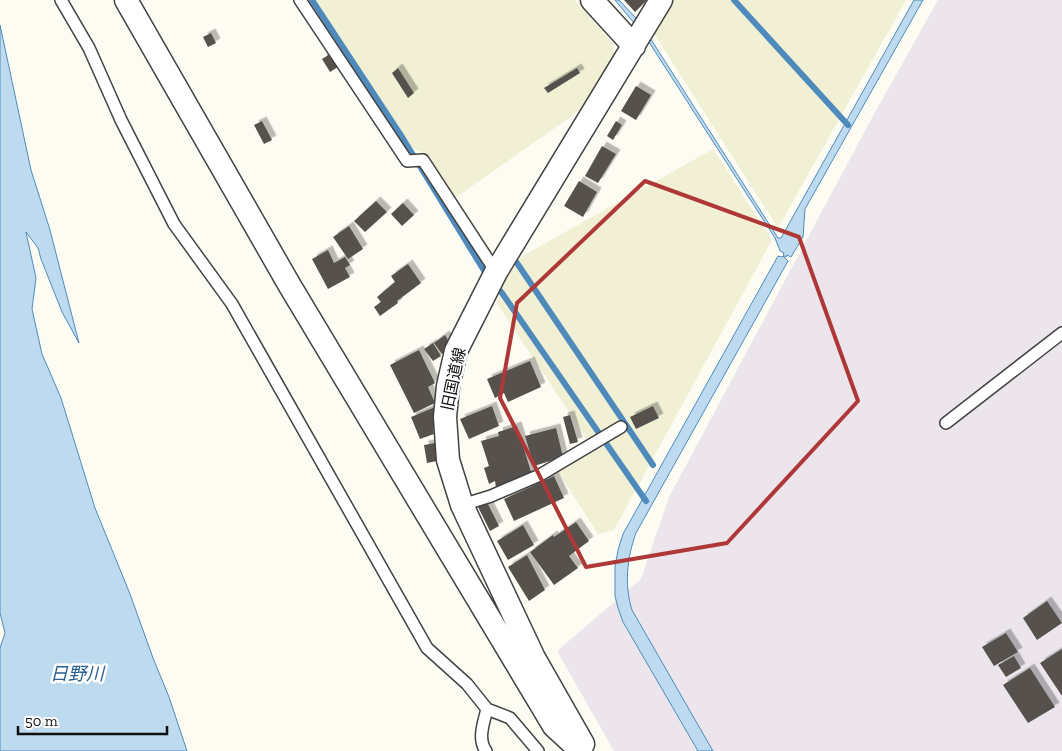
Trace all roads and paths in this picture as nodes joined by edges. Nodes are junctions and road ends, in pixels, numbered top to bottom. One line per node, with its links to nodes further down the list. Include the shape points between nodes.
1 (61, 0): 12 (lane, via 174,224 232,304 427,648 466,684)
2 (126, 0): 15 (street, via 290,286 554,726)
3 (300, 0): 7 (lane, via 407,161 423,160)
4 (592, 0): 6 (street)
5 (661, 0): 6 (street, 旧国道線)
6 (634, 46): 7 (street, 旧国道線)
7 (496, 272): 11 (street, 旧国道線, via 456,350 448,386 445,417 448,460)
8 (1062, 333): 9 (lane)
9 (946, 423)
10 (620, 427): 11 (lane, via 540,475)
11 (462, 505): 16 (street, 旧国道線, via 534,658)
12 (487, 709): 13 (lane, via 482,730 482,746); 14 (lane, via 510,718)
13 (486, 751)
14 (538, 751)
15 (581, 751)
16 (587, 751)

